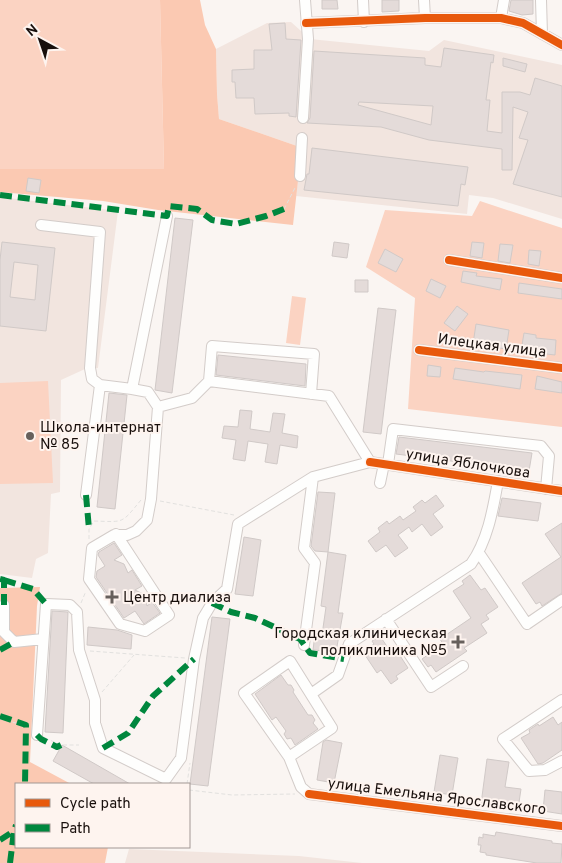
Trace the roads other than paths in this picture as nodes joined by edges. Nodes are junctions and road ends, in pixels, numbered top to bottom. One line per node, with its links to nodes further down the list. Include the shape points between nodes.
1 (306, 0): 9 (street)
2 (363, 0): 8 (street)
3 (424, 0): 6 (street)
4 (504, 0): 7 (street)
5 (541, 0): 10 (street)
6 (425, 18): 7 (street); 8 (street)
7 (501, 18): 10 (street, via 523,23)
8 (364, 22): 9 (street)
9 (306, 24): 12 (street)
10 (542, 34): 11 (street)
11 (562, 45)
12 (303, 118)
13 (302, 138): 14 (street)
14 (300, 176)
15 (167, 216): 23 (street)
16 (41, 225): 22 (street, via 100,232 90,368 92,379)
17 (449, 260): 18 (street)
18 (562, 278)
19 (419, 350): 20 (street, Илецкая улица)
20 (562, 368)
21 (209, 381): 24 (street); 24 (street, via 212,346 314,354); 25 (street, via 192,398)
22 (100, 384): 23 (street); 33 (street)
23 (132, 389): 25 (street, via 148,392)
24 (311, 394): 26 (street, via 329,396)
25 (158, 407): 34 (street, via 147,520 136,531 127,535)
26 (370, 462): 27 (street, улица Яблочкова); 28 (street)
27 (386, 464): 29 (street, улица Яблочкова); 30 (street); 31 (street, via 393,429 541,446 549,456)
28 (313, 477): 39 (street, via 238,524 227,590 212,603 203,618 194,659 181,758 166,779 100,751 95,700 79,650 78,612 70,605 46,604); 40 (street, via 304,548 315,564)
29 (498, 481): 31 (street, улица Яблочкова); 35 (street, via 491,516)
30 (380, 483)
31 (546, 489): 32 (street, улица Яблочкова)
32 (562, 491)
33 (86, 495)
34 (116, 534): 34 (street, via 169,614 145,631 120,624 89,579 92,548)
35 (478, 553): 36 (street, via 527,624); 38 (street, via 471,564)
36 (562, 600)
37 (4, 605): 39 (street, via 4,632 14,642)
38 (386, 619): 41 (street, via 431,687); 42 (street, via 349,644 338,675)
39 (43, 639): 44 (street)
40 (304, 645)
41 (463, 666)
42 (311, 694): 45 (street, via 332,728); 45 (street, via 290,661 244,693)
43 (562, 700): 46 (street, via 503,738 529,771 545,770)
44 (37, 735)
45 (288, 757): 47 (street, улица Емельяна Ярославского, via 301,786 309,794)
46 (562, 761)
47 (562, 826)

